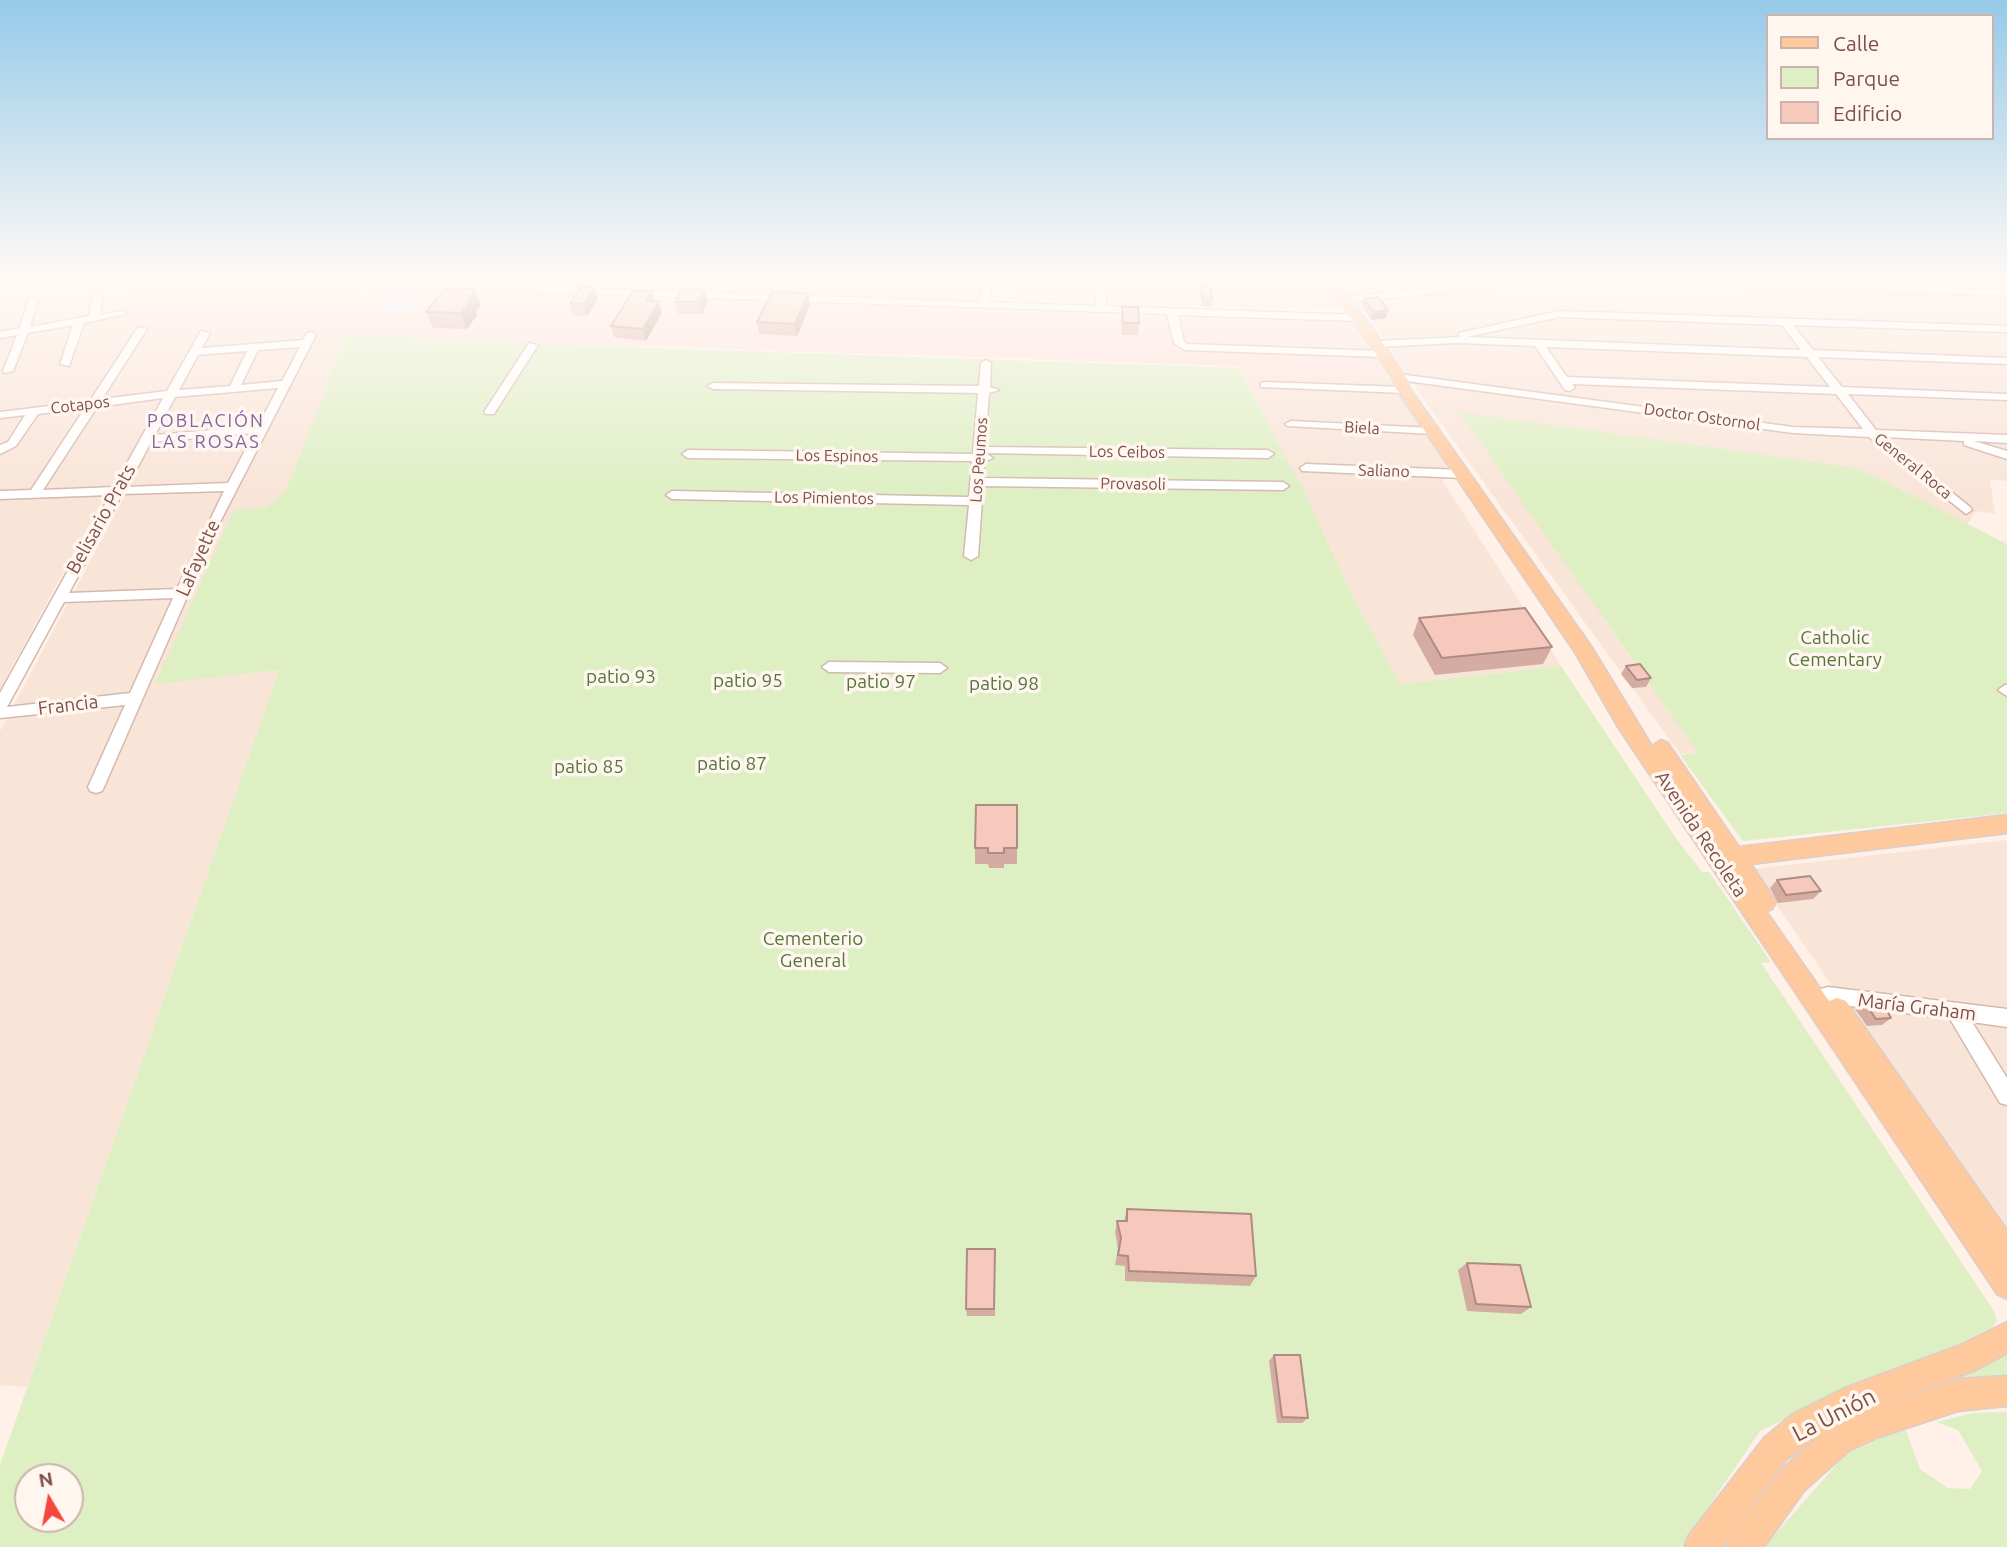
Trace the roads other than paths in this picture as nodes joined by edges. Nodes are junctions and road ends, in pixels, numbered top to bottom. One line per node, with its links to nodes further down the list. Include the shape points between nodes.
1 (15, 352): 15 (street)
2 (69, 352): 14 (street)
3 (127, 352): 27 (street)
4 (194, 352): 24 (street, Belisario Prats)
5 (251, 352): 21 (street)
6 (302, 352): 18 (street, Lafayette)
7 (528, 352): 29 (street)
8 (1382, 352): 17 (main road, Avenida Recoleta)
9 (1544, 352): 16 (street)
10 (1761, 352): 11 (street)
11 (1810, 354): 12 (street); 23 (street, General Roca)
12 (2007, 361)
13 (986, 363): 22 (street, Los Peumos)
14 (65, 364)
15 (8, 370)
16 (1563, 380): 23 (street); 26 (street)
17 (1401, 382): 19 (street, Doctor Ostornol); 26 (street, Doctor Ostornol); 33 (main road, Avenida Recoleta); 64 (main road, Avenida Recoleta, via 1410,386 1508,524)
18 (285, 384): 21 (street, Cotapos); 32 (street, Lafayette)
19 (1265, 385)
20 (713, 386): 22 (street)
21 (234, 388): 24 (street, Cotapos)
22 (988, 390): 41 (street, Los Peumos)
23 (1838, 390): 25 (street); 34 (street, General Roca)
24 (172, 394): 27 (street, Cotapos); 36 (street, Belisario Prats)
25 (2007, 397)
26 (1576, 400): 34 (street, Doctor Ostornol, via 1793,430)
27 (94, 403): 28 (street, Cotapos); 49 (street)
28 (34, 411): 30 (street, Cotapos); 38 (street, via 12,444)
29 (490, 412)
30 (0, 415)
31 (1292, 424): 33 (street, Biela)
32 (262, 429): 36 (street); 47 (street, Lafayette)
33 (1433, 431): 44 (main road, Avenida Recoleta)
34 (1873, 434): 35 (street, Doctor Ostornol); 53 (street, General Roca)
35 (1946, 436): 37 (street, Doctor Ostornol); 42 (street)
36 (145, 439): 48 (street, Belisario Prats)
37 (2007, 439)
38 (0, 450)
39 (688, 454): 41 (street, Los Espinos)
40 (1268, 454): 41 (street, Los Ceibos)
41 (984, 455): 52 (street, Los Peumos)
42 (2007, 455)
43 (1306, 468): 44 (street, Saliano)
44 (1463, 474): 64 (main road, Avenida Recoleta, via 1584,651 1617,709)
45 (983, 482): 46 (street, Provasoli)
46 (1283, 486)
47 (232, 487): 48 (street); 55 (street, Lafayette)
48 (117, 489): 49 (street); 56 (street, Belisario Prats)
49 (35, 493): 50 (street)
50 (0, 495)
51 (672, 495): 52 (street, Los Pimientos)
52 (975, 501): 54 (street, Los Peumos)
53 (1966, 510)
54 (971, 556)
55 (183, 593): 56 (street); 59 (street, Lafayette)
56 (59, 598): 60 (street, Belisario Prats)
57 (829, 667): 58 (street)
58 (940, 668)
59 (136, 698): 61 (street, Francia); 62 (street, Lafayette)
60 (0, 706)
61 (0, 713)
62 (96, 787)
63 (2007, 824): 64 (main road)
64 (1726, 858): 65 (main road, Avenida Recoleta); 70 (main road, Avenida Recoleta)
65 (1828, 995): 66 (street, María Graham); 69 (main road, Avenida Recoleta)
66 (1955, 1012): 67 (street, María Graham); 68 (street)
67 (2007, 1018)
68 (2007, 1096)
69 (2005, 1250)
70 (2007, 1284)
71 (2007, 1337): 73 (main road, La Unión, via 1804,1425 1775,1449)
72 (2007, 1391): 74 (main road, La Unión, via 1958,1395 1838,1440 1793,1480)
73 (1701, 1547)
74 (1743, 1547)

